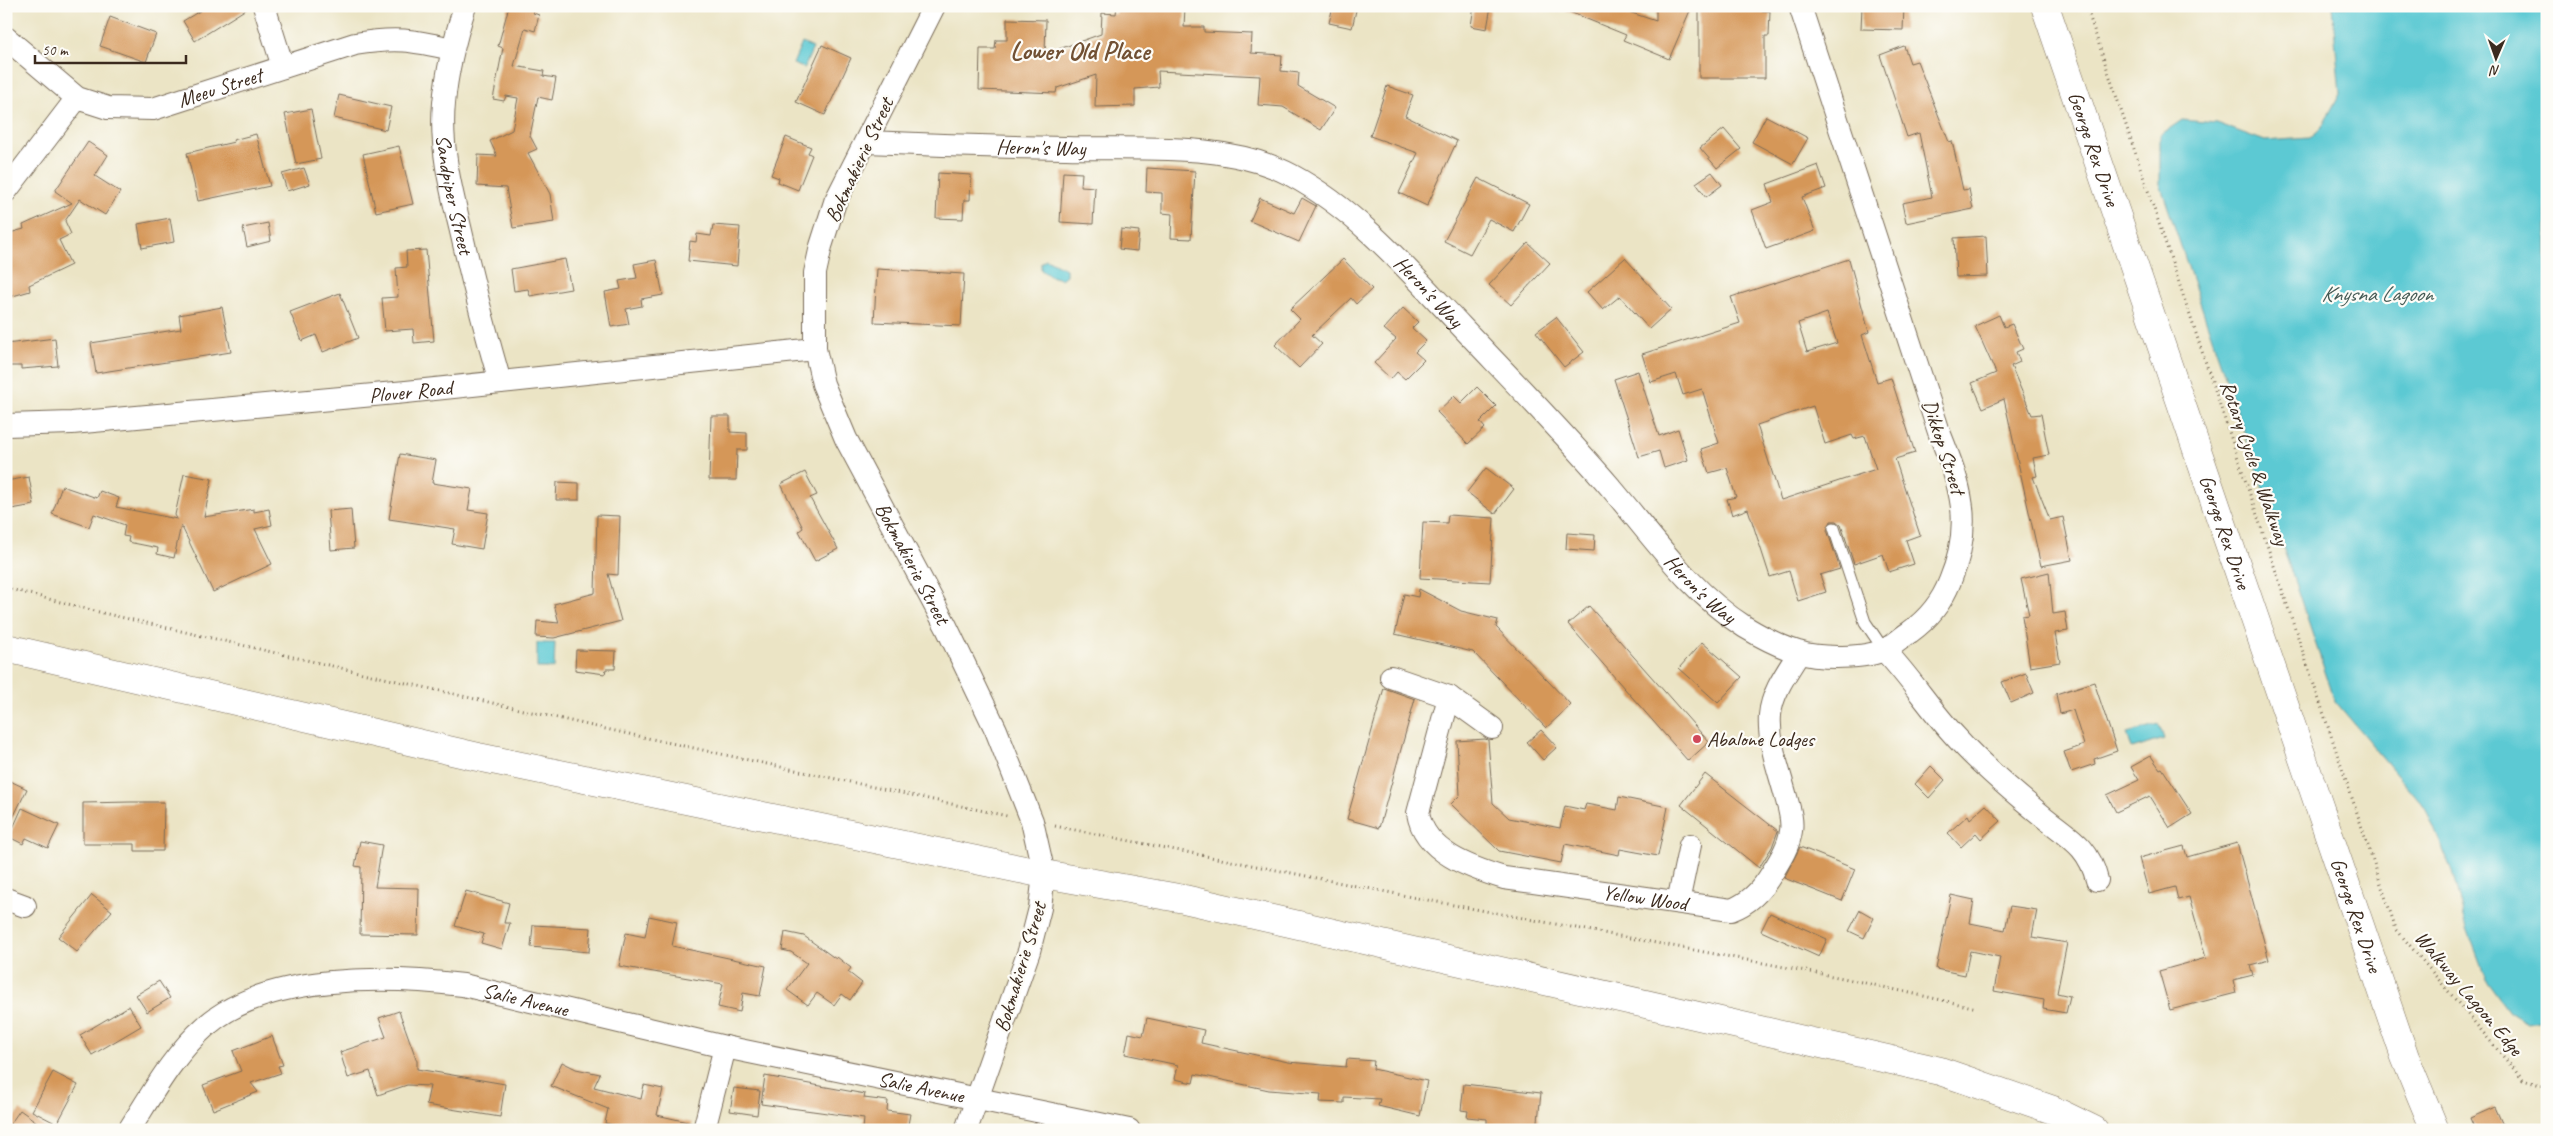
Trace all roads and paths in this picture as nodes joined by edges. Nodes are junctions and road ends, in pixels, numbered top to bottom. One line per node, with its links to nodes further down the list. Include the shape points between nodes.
1 (264, 6): 9 (street)
2 (465, 6): 8 (street, Sandpiper Street)
3 (934, 6): 11 (street, Bokmakierie Street)
4 (1800, 6): 19 (street, Dikkop Street, via 1939,432 1959,482 1963,512 1963,536 1948,587 1923,622)
5 (2045, 6): 32 (main road, George Rex Drive)
6 (2086, 6): 29 (path, Rotary Cycle & Walkway)
7 (6, 38): 10 (street, Meeu Street)
8 (452, 49): 9 (street, Meeu Street, via 408,39 384,39 355,44); 14 (street, Sandpiper Street, via 444,105 445,152 476,301)
9 (283, 67): 10 (street, Meeu Street, via 153,109 108,108)
10 (77, 98): 12 (street)
11 (867, 142): 13 (street, Bokmakierie Street, via 835,202 821,246 815,273); 20 (street, Heron's Way, via 1233,155 1266,163 1292,176 1348,212 1415,277 1556,427 1656,545 1702,592 1744,627)
12 (6, 191)
13 (815, 349): 14 (street, Plover Road); 24 (street, Bokmakierie Street, via 823,384 846,440 946,626 996,730)
14 (500, 382): 15 (street, Plover Road)
15 (6, 426)
16 (1834, 528): 19 (lane, via 1865,622)
17 (6, 588): 24 (path, via 113,616 592,726)
18 (6, 648): 26 (main road, via 478,757)
19 (1884, 650): 20 (street, Heron's Way, via 1834,657); 27 (street, via 1956,737 2035,810 2082,847 2094,865)
20 (1799, 653): 28 (street, Yellow Wood, via 1782,681 1770,712 1772,748 1792,830 1782,858 1754,898 1740,907 1730,910)
21 (1391, 677): 22 (street)
22 (1449, 696): 23 (street); 28 (street, Yellow Wood, via 1418,813 1420,826 1431,840 1472,868 1504,878)
23 (1492, 728)
24 (1032, 821): 26 (street, Bokmakierie Street); 30 (path, via 1437,902 1843,978)
25 (1690, 845): 28 (street)
26 (1044, 874): 34 (street, Bokmakierie Street, via 1040,908 1029,951); 39 (main road, via 1184,900 1940,1071 2053,1110)
27 (2097, 880)
28 (1678, 902)
29 (2396, 929): 33 (path, Walkway Lagoon Edge, via 2523,1080)
30 (1977, 1008)
31 (725, 1047): 34 (street, Salie Avenue); 35 (street, Salie Avenue, via 463,985 401,980 293,987 263,994 207,1025 176,1058); 36 (street)
32 (2405, 1057): 40 (main road, George Rex Drive); 41 (main road, George Rex Drive)
33 (2547, 1087)
34 (977, 1099): 37 (street, Bokmakierie Street); 38 (street, Salie Avenue)
35 (129, 1130)
36 (704, 1130)
37 (966, 1130)
38 (1129, 1130)
39 (2094, 1130)
40 (2417, 1130)
41 (2435, 1130)

